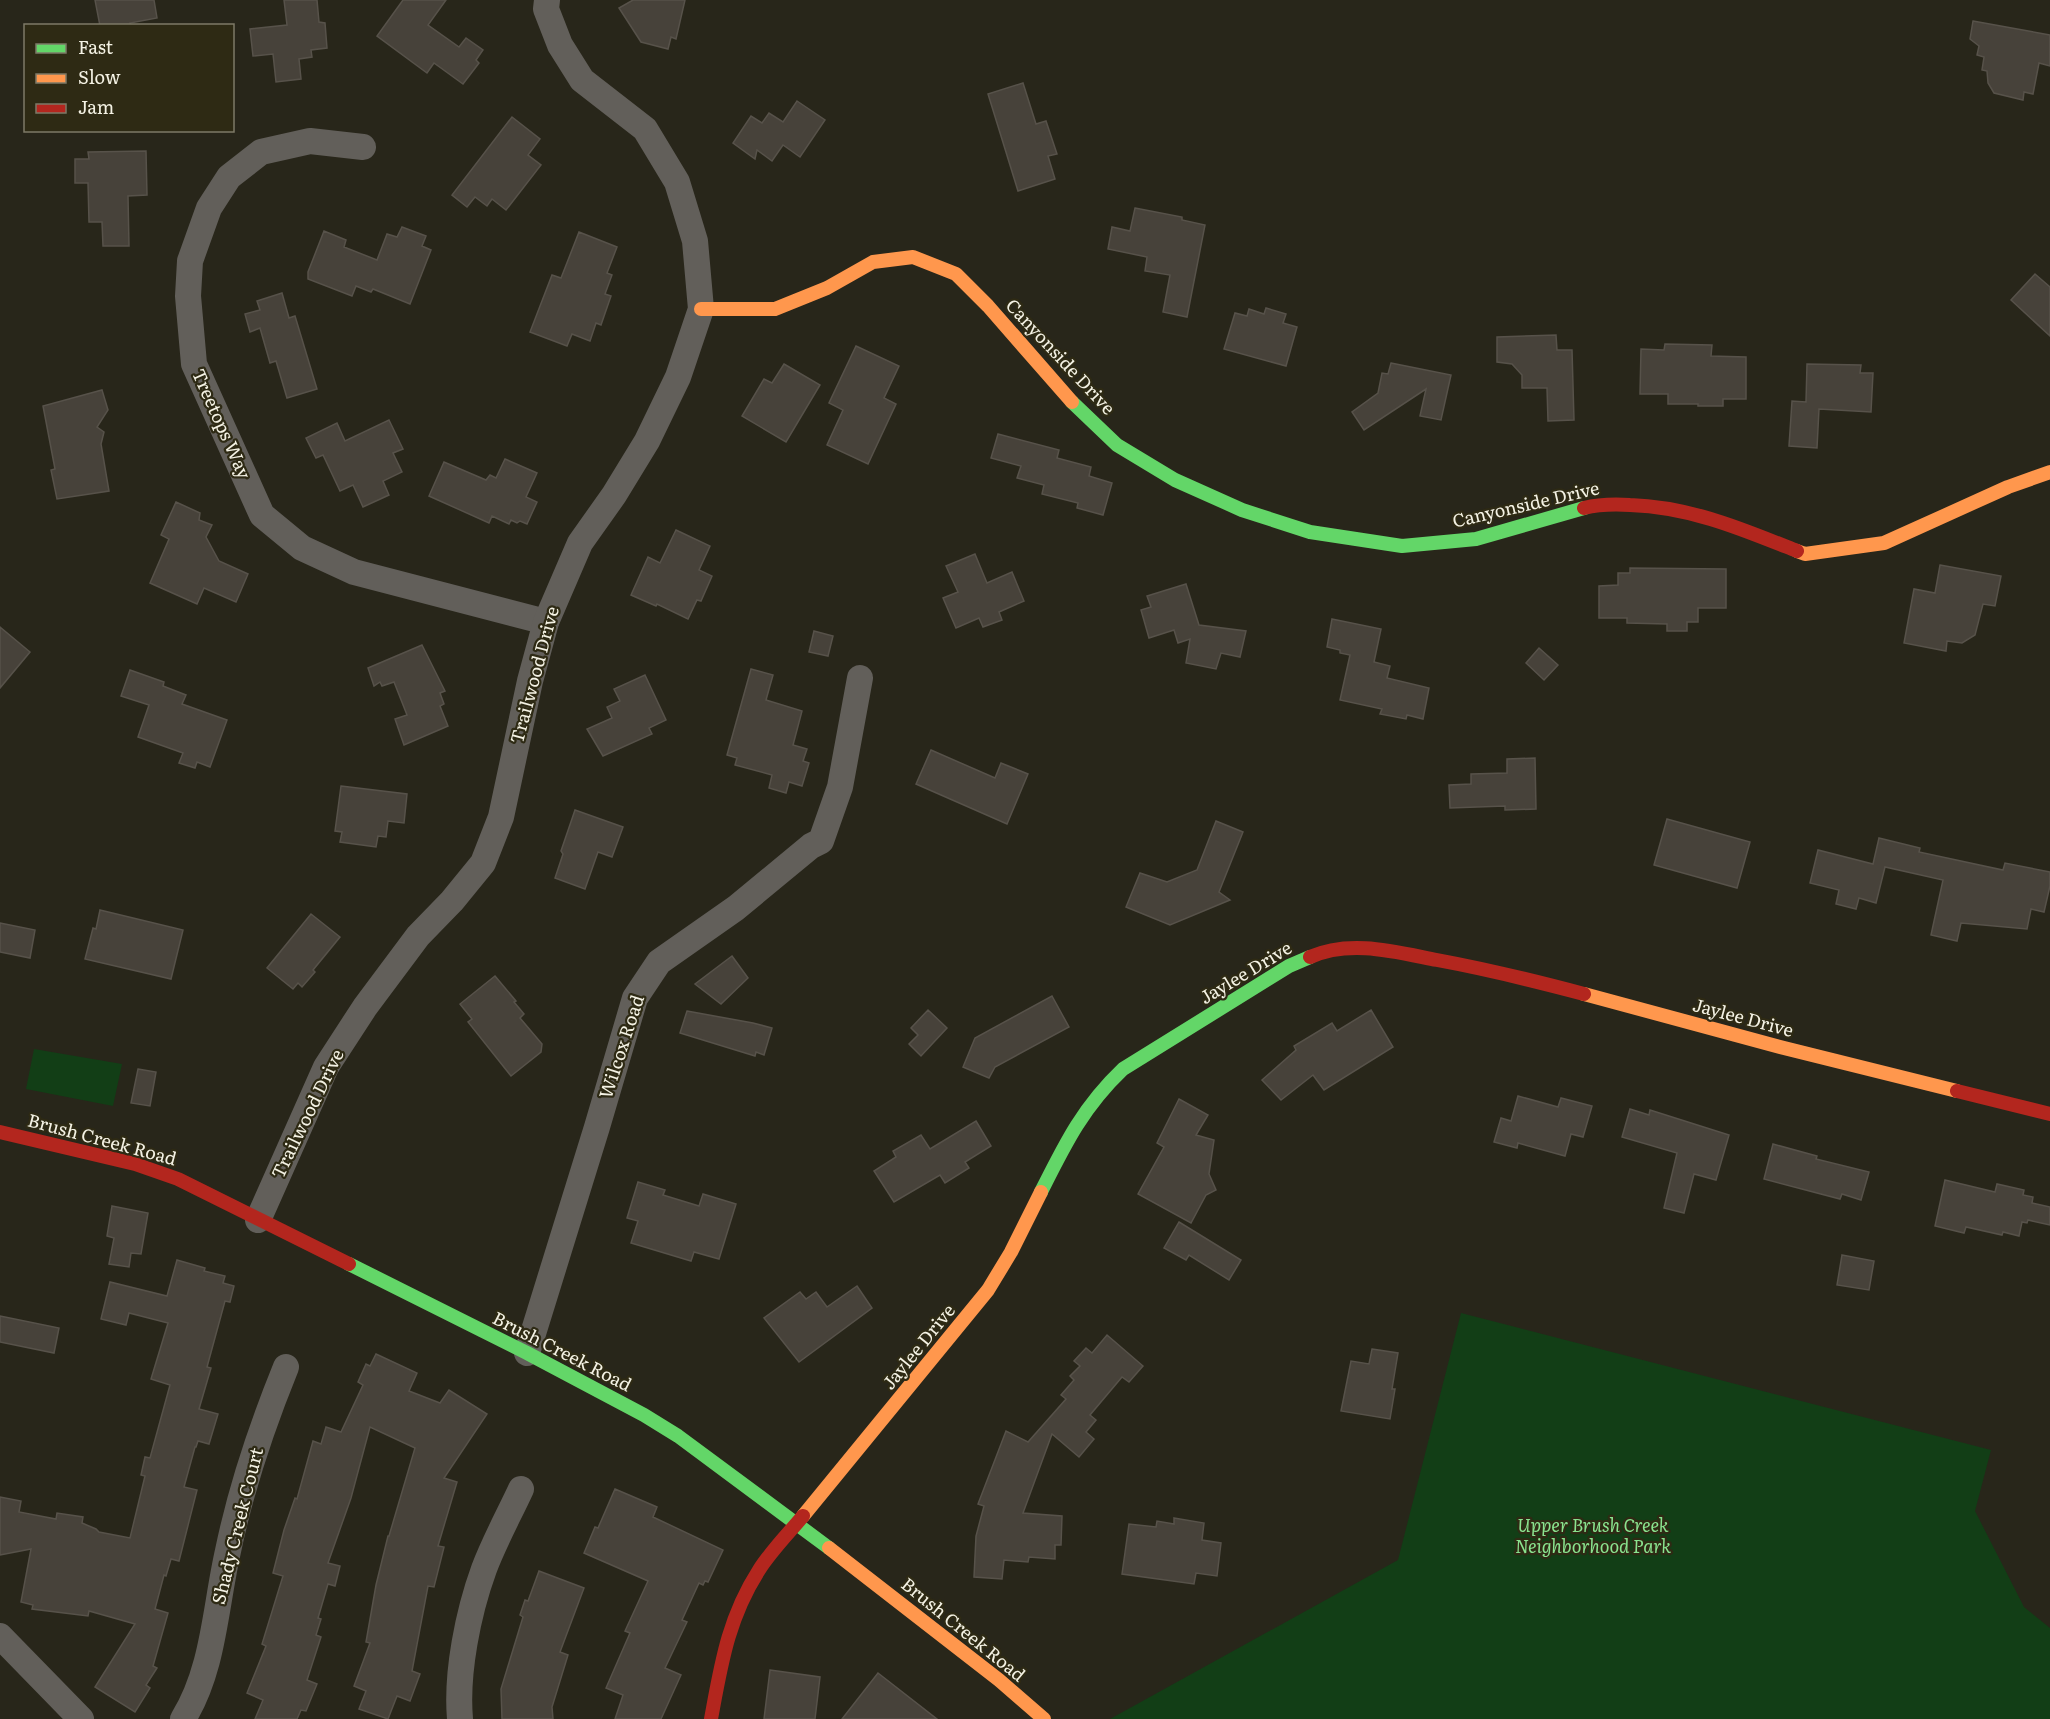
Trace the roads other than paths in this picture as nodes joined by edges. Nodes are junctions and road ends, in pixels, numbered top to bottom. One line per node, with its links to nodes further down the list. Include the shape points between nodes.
1 (547, 0): 3 (street, Trailwood Drive, via 546,9 560,45 582,80 645,129 677,182 695,241)
2 (363, 147): 5 (street, Treetops Way, via 310,141 271,149 261,152 229,177 209,208 190,261 188,296 194,364 262,515 302,548 354,572)
3 (701, 309): 4 (street, Canyonside Drive, via 775,309 827,288 873,262 913,257 956,274 1067,397 1109,437 1175,480 1242,510 1310,532 1402,546 1476,538 1600,504 1658,506 1715,519 1805,554 1884,543); 5 (street, Trailwood Drive, via 678,377 646,441 580,543)
4 (2050, 472)
5 (546, 622): 9 (street, Trailwood Drive, via 501,817 483,863 418,936 326,1067)
6 (860, 678): 10 (street, Wilcox Road, via 840,788 821,841 736,908 658,962 635,998)
7 (2050, 1114): 13 (street, Jaylee Drive, via 1508,974 1365,948 1321,952 1289,966 1132,1063 1102,1089 1067,1138 988,1290)
8 (0, 1132): 9 (street, Brush Creek Road, via 159,1171)
9 (258, 1220): 10 (street, Brush Creek Road)
10 (527, 1353): 13 (street, Brush Creek Road, via 678,1436)
11 (286, 1367): 16 (street, Shady Creek Court, via 269,1407 235,1520 209,1656)
12 (521, 1489): 17 (street, via 484,1568 475,1597 461,1669)
13 (797, 1523): 18 (street, Jaylee Drive, via 759,1570 734,1617); 19 (street, Brush Creek Road)
14 (0, 1636): 15 (street)
15 (81, 1719)
16 (183, 1719)
17 (460, 1719)
18 (711, 1719)
19 (1044, 1719)

